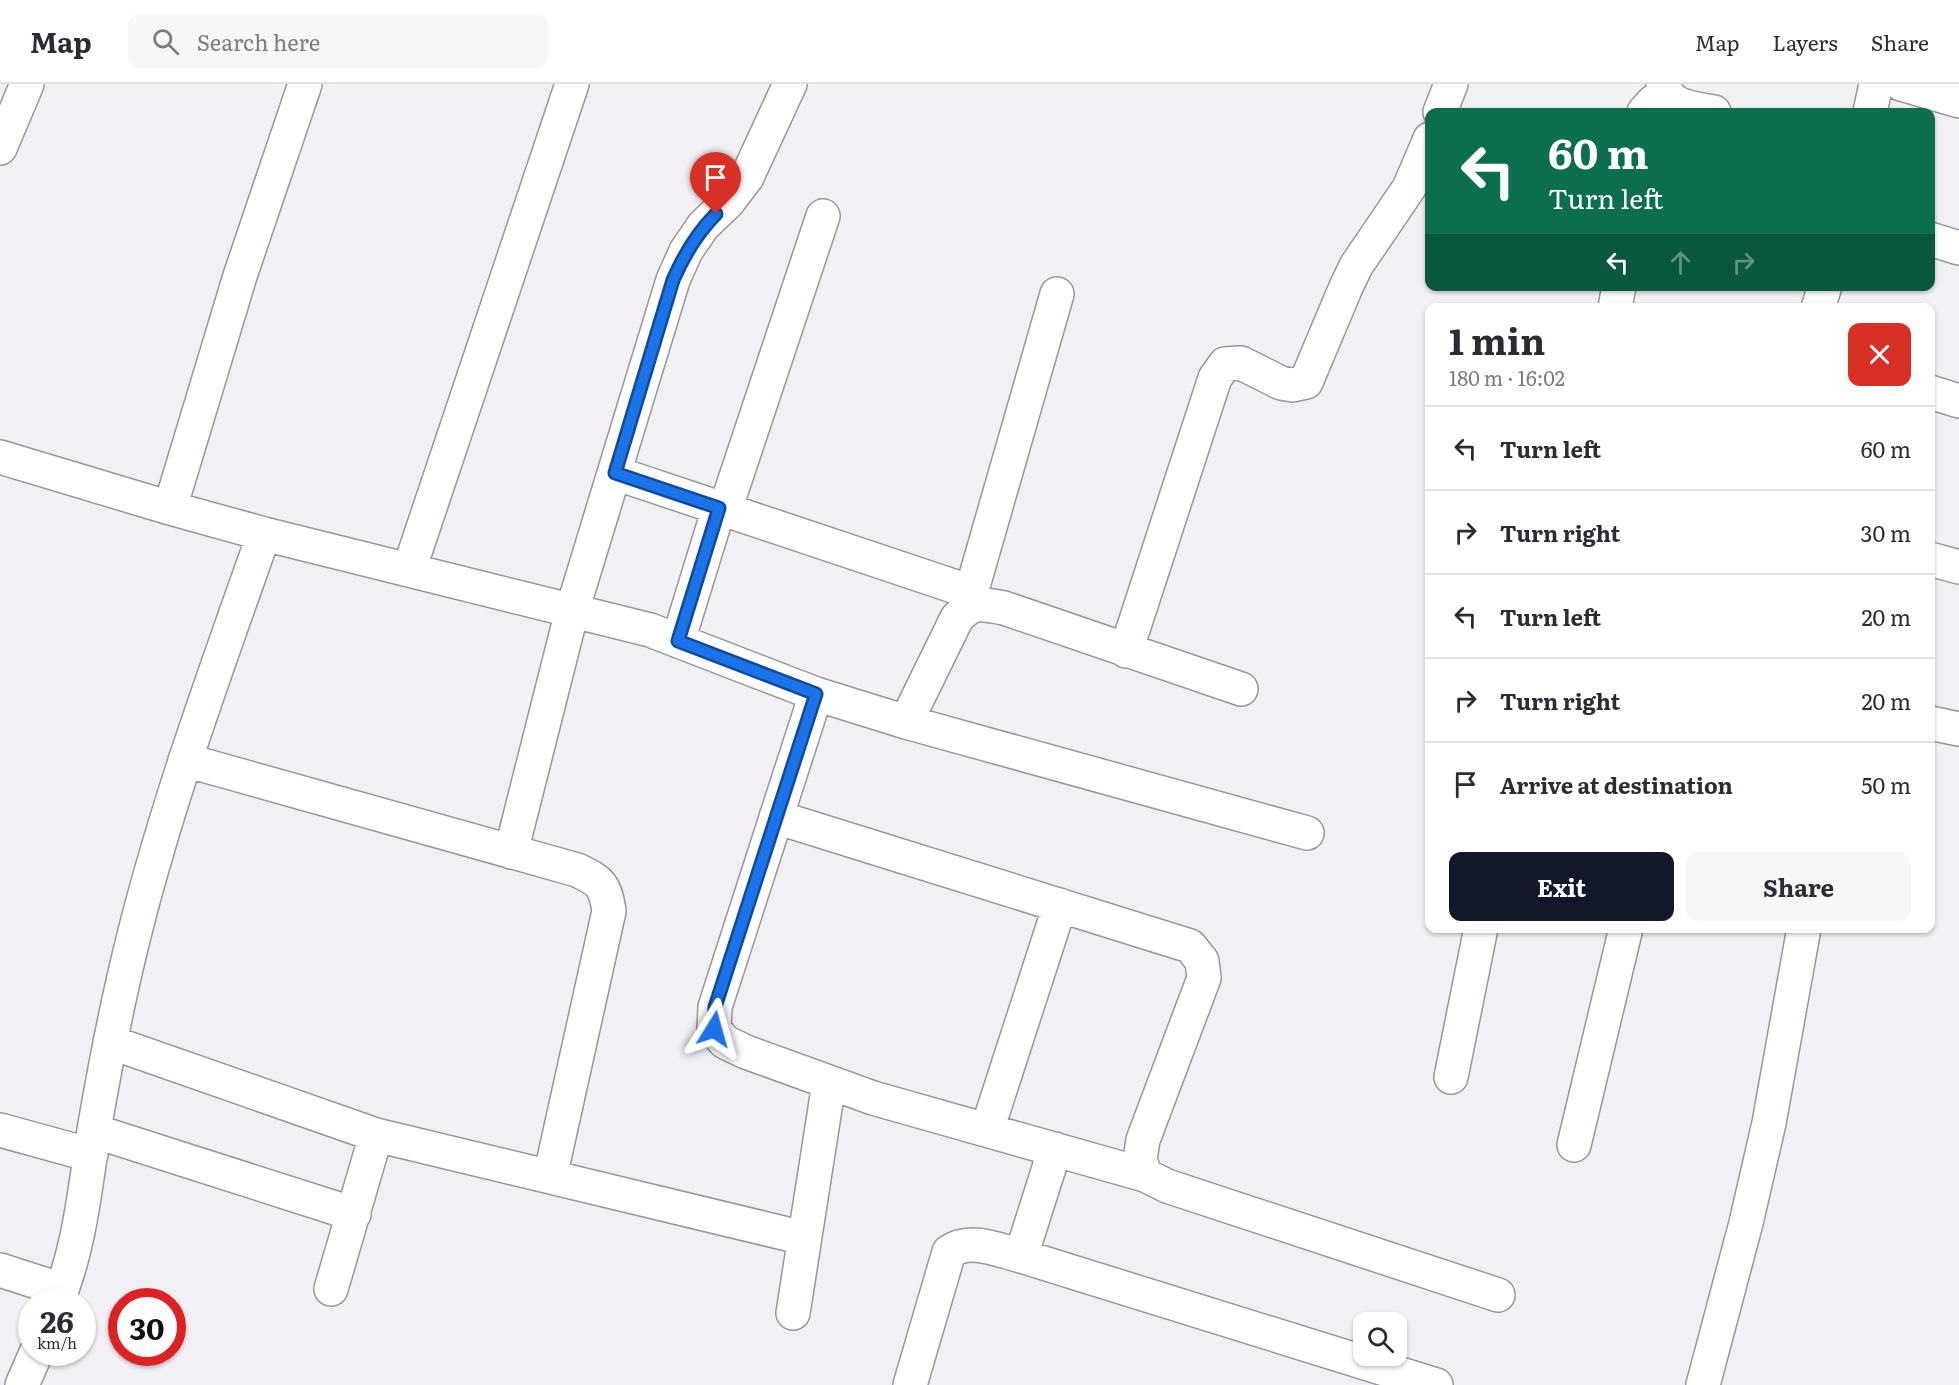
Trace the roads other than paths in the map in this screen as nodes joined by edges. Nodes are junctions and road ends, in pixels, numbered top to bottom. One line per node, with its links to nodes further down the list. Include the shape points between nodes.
1 (27, 84): 13 (street)
2 (572, 84): 26 (street)
3 (790, 84): 20 (street, via 747,177 686,251 673,280)
4 (1450, 84): 10 (street)
5 (1876, 84): 12 (street)
6 (1901, 84): 9 (street)
7 (296, 87): 21 (street)
8 (1658, 97): 11 (street)
9 (1959, 101)
10 (1441, 108)
11 (1696, 108)
12 (1871, 108)
13 (0, 148)
14 (1425, 151): 30 (street, via 1409,188 1356,266 1306,382 1281,383 1241,363 1225,364 1215,378)
15 (823, 216): 22 (street)
16 (1935, 240): 17 (street)
17 (1959, 248)
18 (1057, 294): 27 (street)
19 (0, 457): 21 (street)
20 (615, 473): 22 (street); 28 (street)
21 (170, 508): 23 (street)
22 (722, 509): 27 (street); 29 (street)
23 (264, 534): 26 (street); 36 (street)
24 (1935, 560): 25 (street)
25 (1959, 567)
26 (409, 570): 28 (street)
27 (969, 600): 30 (street, via 1004,608); 33 (street)
28 (572, 611): 29 (street); 39 (street)
29 (678, 641): 32 (street)
30 (1126, 651): 31 (street)
31 (1241, 689)
32 (816, 694): 33 (street); 37 (street)
33 (906, 722): 38 (street)
34 (1935, 724): 35 (street)
35 (1959, 729)
36 (185, 760): 39 (street); 44 (street, via 129,955)
37 (776, 817): 40 (street); 46 (street, via 715,1007 714,1029 725,1042 746,1052)
38 (1307, 833)
39 (511, 852): 54 (street, via 577,870 598,880 608,902)
40 (1060, 905): 48 (street); 53 (street, via 1190,946 1202,961 1204,978 1143,1140 1140,1160)
41 (1480, 933): 45 (street)
42 (1625, 933): 51 (street)
43 (1803, 933): 69 (street, via 1770,1123)
44 (110, 1042): 49 (street); 50 (street)
45 (1451, 1077)
46 (829, 1083): 48 (street); 56 (street)
47 (0, 1130): 50 (street)
48 (987, 1130): 52 (street)
49 (376, 1135): 54 (street); 55 (street)
50 (93, 1143): 55 (street); 60 (street, via 86,1194)
51 (1574, 1145)
52 (1055, 1149): 53 (street); 57 (street)
53 (1146, 1175): 62 (street, via 1178,1190)
54 (550, 1177): 56 (street)
55 (354, 1214): 61 (street)
56 (804, 1238): 63 (street)
57 (1021, 1256): 67 (street, via 978,1245 958,1245 949,1252); 68 (street)
58 (0, 1270): 59 (street)
59 (42, 1288)
60 (62, 1288)
61 (332, 1289)
62 (1498, 1295)
63 (792, 1313)
64 (30, 1366): 66 (street)
65 (0, 1380): 66 (street)
66 (21, 1385)
67 (910, 1385)
68 (1436, 1385)
69 (1703, 1385)

